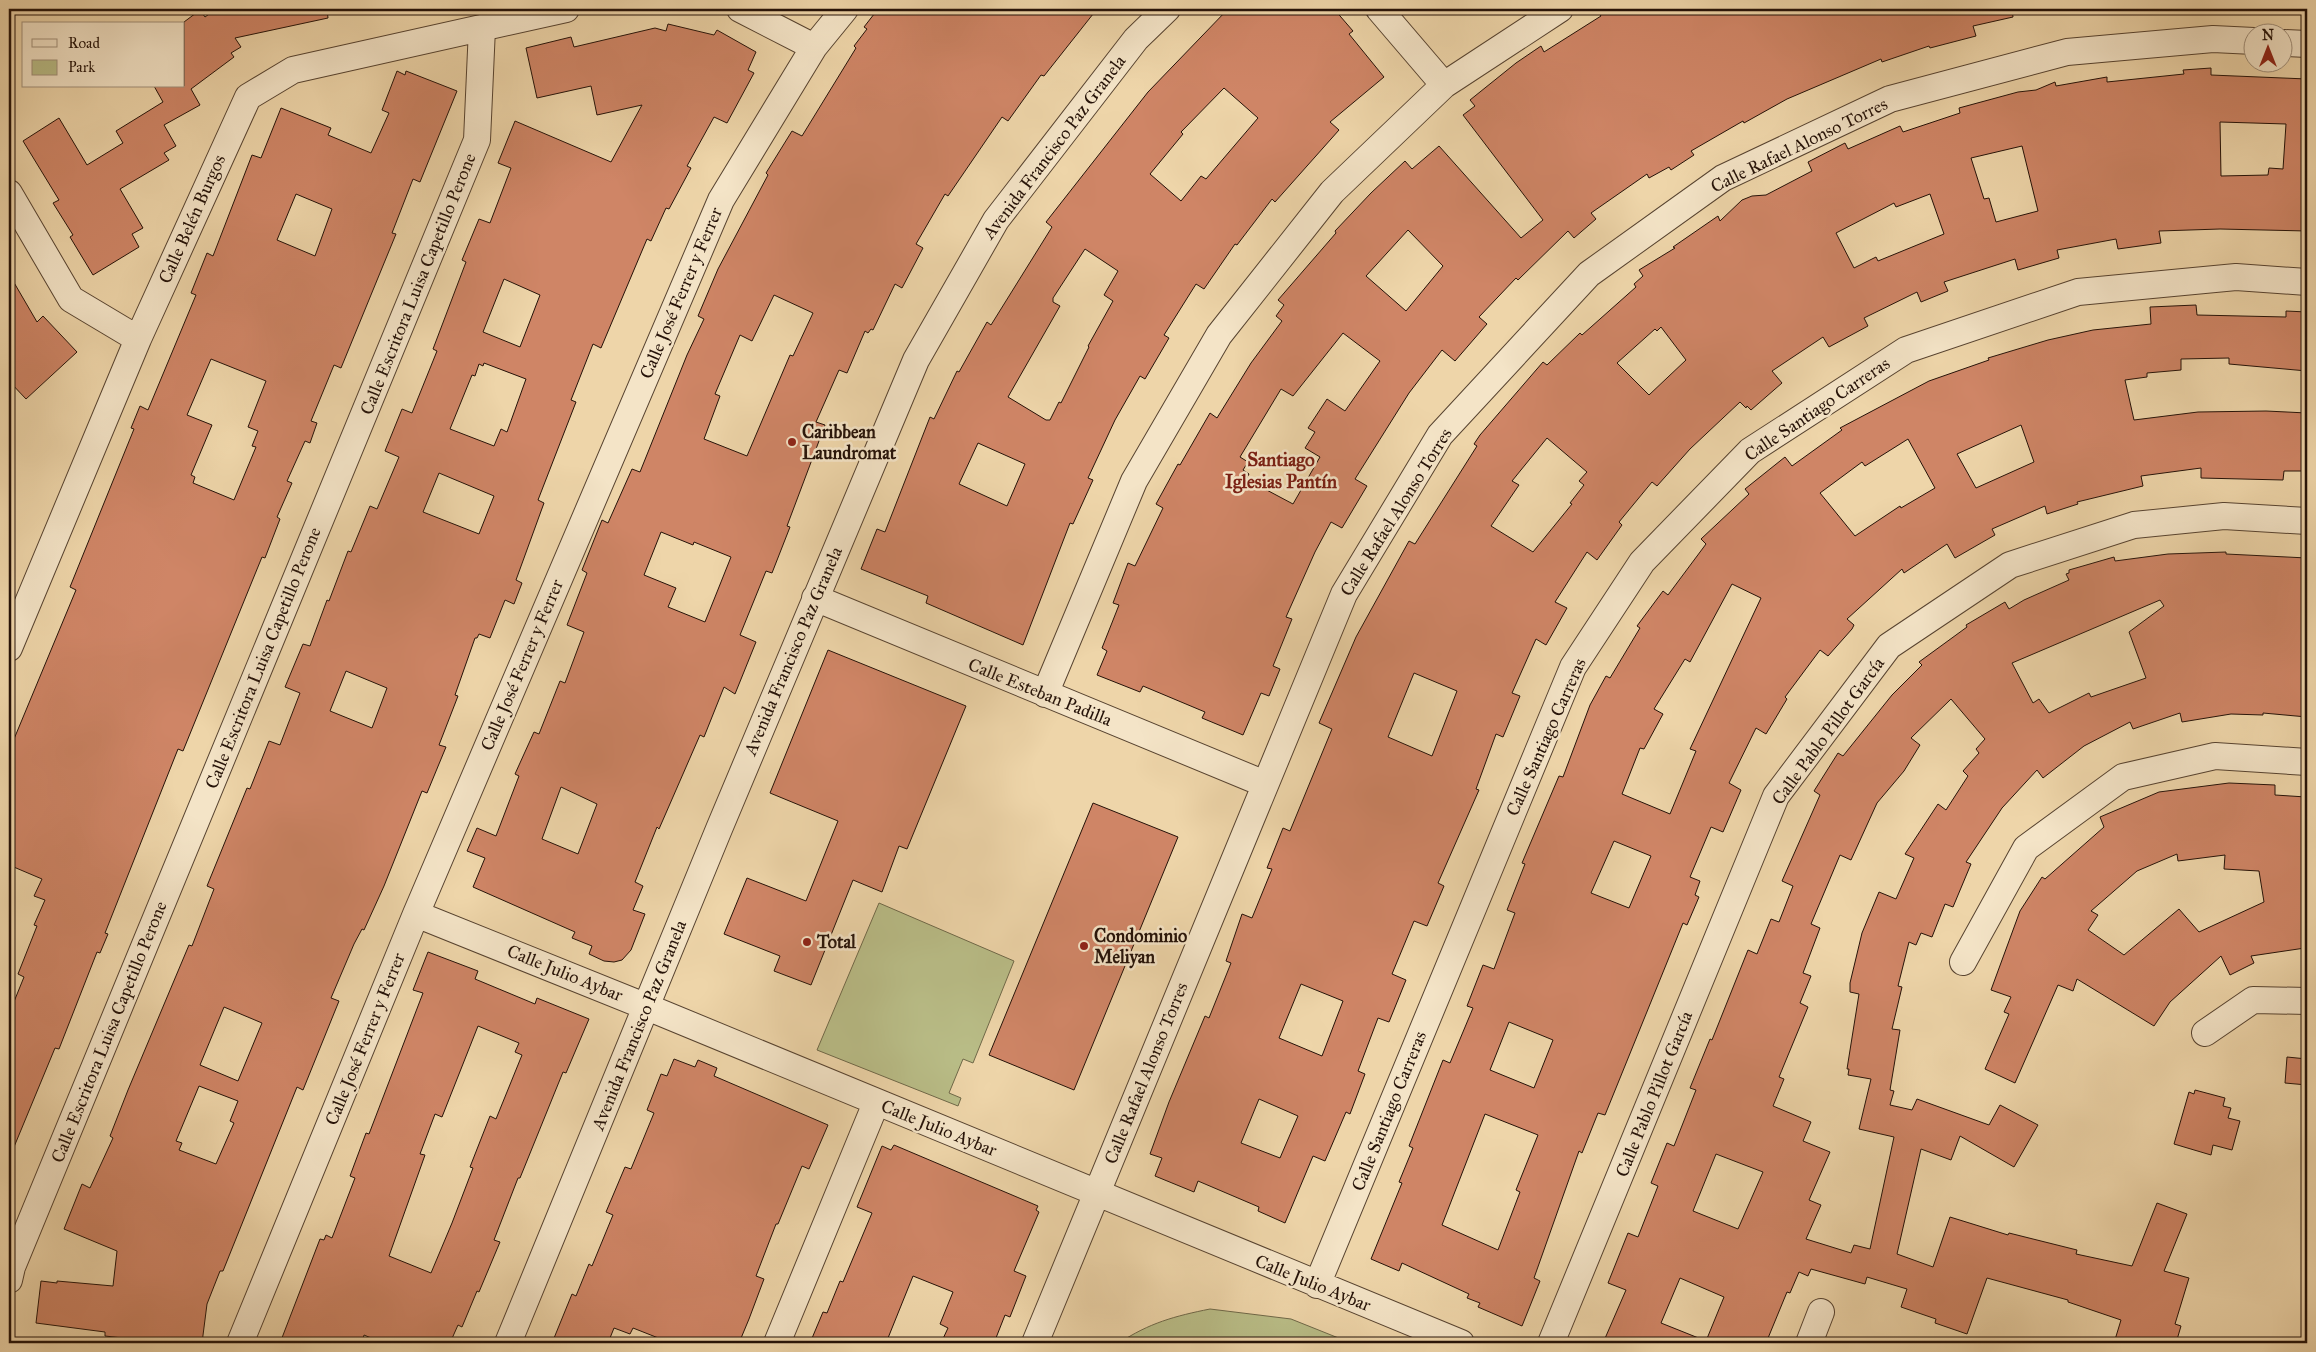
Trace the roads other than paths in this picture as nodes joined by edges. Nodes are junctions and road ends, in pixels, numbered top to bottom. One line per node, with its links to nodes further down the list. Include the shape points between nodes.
1 (566, 9): 7 (street, Calle Belén Burgos)
2 (740, 9): 11 (street)
3 (844, 9): 11 (street, Calle José Ferrer y Ferrer)
4 (1166, 9): 17 (street, Avenida Francisco Paz Granela, via 1136,39 996,220 916,360)
5 (1379, 9): 12 (street)
6 (1560, 9): 12 (street)
7 (482, 28): 15 (street, Calle Belén Burgos, via 293,70 248,97); 29 (street, Calle Escritora Luisa Capetillo Perone, via 477,140)
8 (2244, 41): 21 (street, Calle Rafael Alonso Torres, via 2213,39 2067,52 1890,99 1723,178 1589,274 1440,435 1344,594)
9 (2294, 43): 10 (street)
10 (2307, 44)
11 (814, 48): 22 (street, Calle José Ferrer y Ferrer, via 721,200)
12 (1444, 85): 19 (street, via 1332,192 1219,334 1134,481)
13 (9, 193): 15 (street, via 71,299)
14 (2307, 282): 30 (street, Calle Santiago Carreras, via 2236,276 2078,292 1906,350 1750,451 1642,562 1573,668)
15 (138, 339): 18 (street, Calle Belén Burgos)
16 (2307, 521): 37 (street, Calle Pablo Pillot García, via 2224,516 2134,525 2010,565 1889,646 1776,796)
17 (815, 598): 19 (street, Calle Esteban Padilla); 25 (street, Avenida Francisco Paz Granela)
18 (9, 648)
19 (1045, 694): 21 (street, Calle Esteban Padilla)
20 (2307, 762): 23 (street, via 2215,756 2123,777 2026,848)
21 (1265, 784): 28 (street, Calle Rafael Alonso Torres)
22 (416, 914): 25 (street, Calle Julio Aybar); 32 (street, Calle José Ferrer y Ferrer)
23 (1963, 962)
24 (2307, 1001): 26 (street, via 2253,1000)
25 (647, 1006): 27 (street, Calle Julio Aybar); 33 (street, Avenida Francisco Paz Granela)
26 (2205, 1033)
27 (876, 1103): 28 (street, Calle Julio Aybar); 34 (street)
28 (1097, 1193): 30 (street, Calle Julio Aybar); 35 (street, Calle Rafael Alonso Torres)
29 (9, 1280)
30 (1317, 1285): 36 (street, Calle Julio Aybar)
31 (1821, 1312): 38 (street)
32 (240, 1343)
33 (508, 1343)
34 (777, 1343)
35 (1035, 1343)
36 (1461, 1343)
37 (1551, 1343)
38 (1808, 1343)

